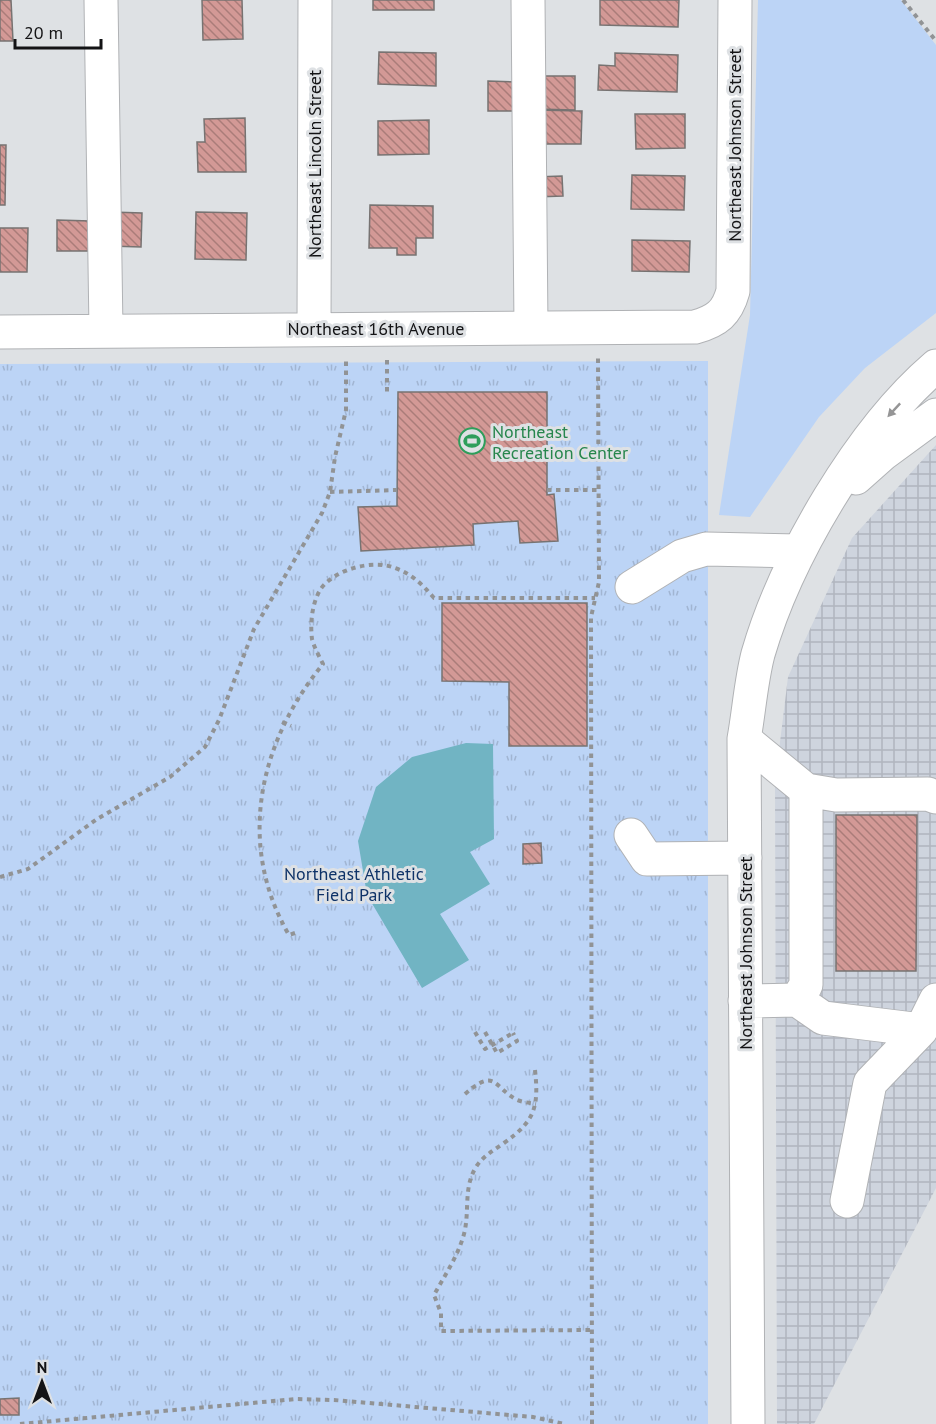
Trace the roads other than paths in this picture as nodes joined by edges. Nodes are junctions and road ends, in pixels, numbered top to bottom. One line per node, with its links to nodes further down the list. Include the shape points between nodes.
1 (101, 0): 8 (street)
2 (315, 0): 7 (street, Northeast Lincoln Street)
3 (528, 0): 6 (street)
4 (735, 0): 5 (street, Northeast Johnson Street)
5 (733, 291): 6 (street, Northeast 16th Avenue, via 728,309 713,323 695,327)
6 (531, 327): 7 (street, Northeast 16th Avenue)
7 (330, 328): 8 (street, Northeast 16th Avenue)
8 (106, 330): 9 (street, Northeast 16th Avenue)
9 (0, 333)
10 (935, 366): 12 (street, Northeast Johnson Street, one-way to 12, via 875,430)
11 (936, 415): 12 (street, Northeast Johnson Street, via 883,454)
12 (830, 501): 13 (street, Northeast Johnson Street)
13 (798, 551): 14 (street, via 706,549 682,556); 15 (street, Northeast Johnson Street, via 758,654)
14 (632, 587)
15 (744, 739): 16 (street); 19 (street, Northeast Johnson Street)
16 (806, 790): 17 (street, via 836,795); 20 (street, via 806,985)
17 (936, 797)
18 (631, 835): 19 (street, via 647,859)
19 (745, 858): 22 (street, Northeast Johnson Street)
20 (797, 1000): 22 (street); 23 (street, via 823,1018)
21 (936, 1000): 23 (street)
22 (745, 1001): 25 (street, Northeast Johnson Street)
23 (921, 1029): 24 (street, via 870,1083)
24 (848, 1202)
25 (747, 1424)

